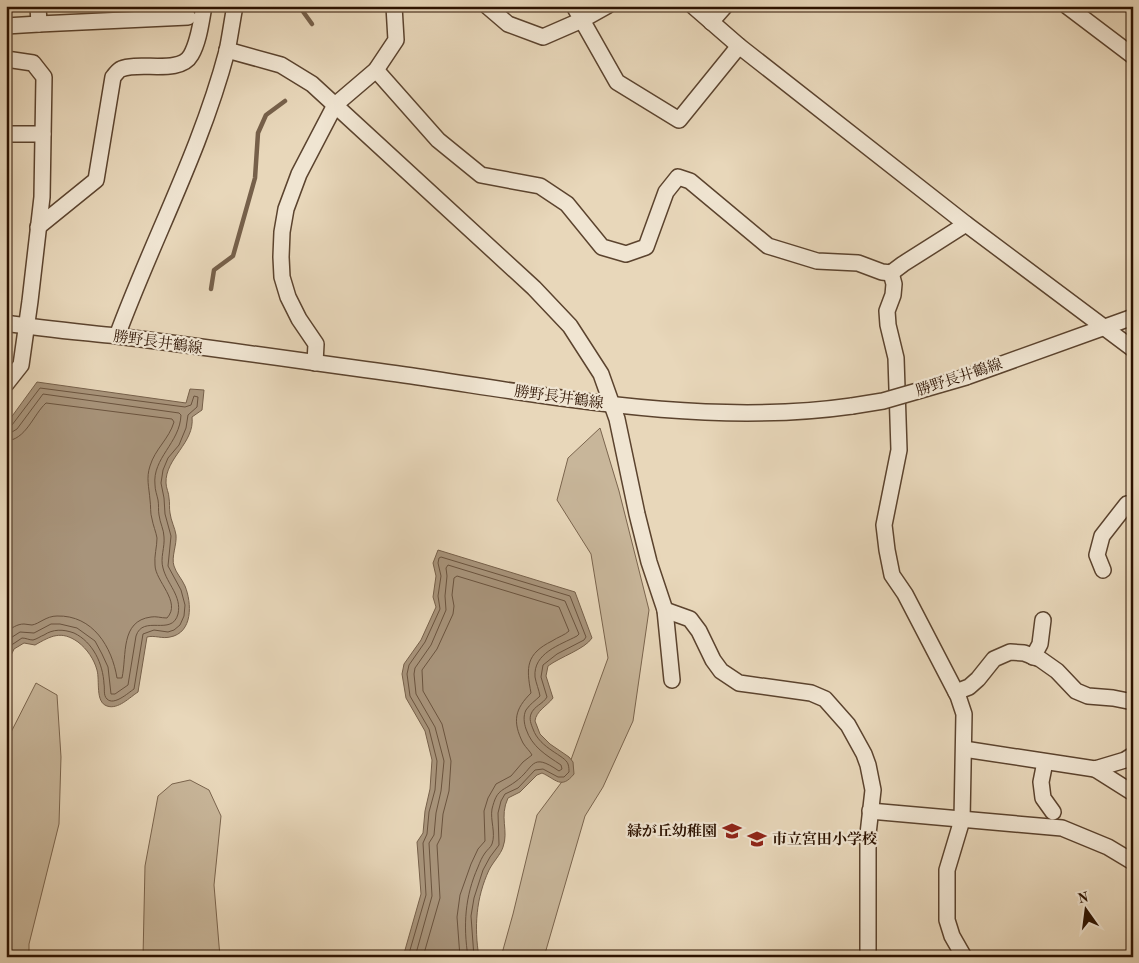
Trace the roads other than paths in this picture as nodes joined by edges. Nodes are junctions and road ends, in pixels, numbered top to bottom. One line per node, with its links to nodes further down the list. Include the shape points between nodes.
1 (38, 6): 14 (street)
2 (204, 6): 19 (street)
3 (235, 6): 17 (street)
4 (394, 6): 21 (street, via 396,40)
5 (488, 6): 12 (street, via 508,24 544,37)
6 (574, 6): 12 (street)
7 (607, 6): 12 (street)
8 (693, 6): 13 (street)
9 (725, 6): 13 (street)
10 (1067, 6): 18 (street)
11 (188, 12): 14 (street); 19 (street)
12 (582, 20): 16 (street, via 617,82 679,120)
13 (711, 22): 16 (street)
14 (39, 24): 15 (street)
15 (6, 26)
16 (739, 46): 25 (street)
17 (227, 50): 22 (street, via 281,65 312,84); 32 (street, via 198,139)
18 (1133, 56)
19 (190, 57): 26 (street, via 182,64 119,69 113,77 96,180)
20 (6, 59): 24 (street, via 33,63 44,77)
21 (376, 70): 22 (street); 27 (street, via 438,140 481,175 540,186 567,204 602,247 626,254 646,247 666,192 678,177 690,181 768,246 817,261 858,263)
22 (335, 105): 34 (street, via 299,174 286,209 282,232 282,277 299,319 316,344); 36 (street, via 534,288 570,326 601,374)
23 (6, 134): 24 (street)
24 (43, 134): 26 (street)
25 (966, 224): 27 (street); 31 (street)
26 (38, 227): 30 (street)
27 (891, 273): 43 (street, via 893,295 887,311 896,358 899,450 884,525 886,550 892,575)
28 (1133, 316): 31 (street, 勝野長井鶴線)
29 (6, 323): 30 (street, 勝野長井鶴線)
30 (26, 326): 32 (street, 勝野長井鶴線); 35 (street, via 20,365)
31 (1103, 327): 33 (street); 36 (street, 勝野長井鶴線, bridge, via 966,377 852,406 782,413 728,413)
32 (117, 336): 34 (street, 勝野長井鶴線)
33 (1133, 349)
34 (315, 363): 36 (street, 勝野長井鶴線)
35 (6, 384)
36 (612, 404): 39 (street, via 649,562)
37 (1133, 509): 38 (street, via 1127,504 1102,536 1097,555)
38 (1104, 570)
39 (665, 610): 42 (street); 50 (street, via 690,619 721,671 739,683 811,692 825,699 848,725 864,754 873,790)
40 (1043, 620): 41 (street, via 1040,644)
41 (1033, 656): 43 (street, via 1010,652 994,659 969,687); 44 (street, via 1057,670 1076,691 1088,696)
42 (672, 680)
43 (956, 692): 45 (street, via 964,714)
44 (1133, 702)
45 (964, 749): 47 (street); 52 (street)
46 (1133, 756): 48 (street)
47 (1045, 762): 48 (street); 51 (street, via 1041,782 1043,798)
48 (1095, 769): 49 (street)
49 (1133, 793)
50 (870, 811): 52 (street); 54 (street)
51 (1054, 812)
52 (962, 820): 53 (street, via 1062,828 1108,847); 55 (street, via 947,870 948,920 952,936)
53 (1133, 862)
54 (868, 957)
55 (964, 957)

